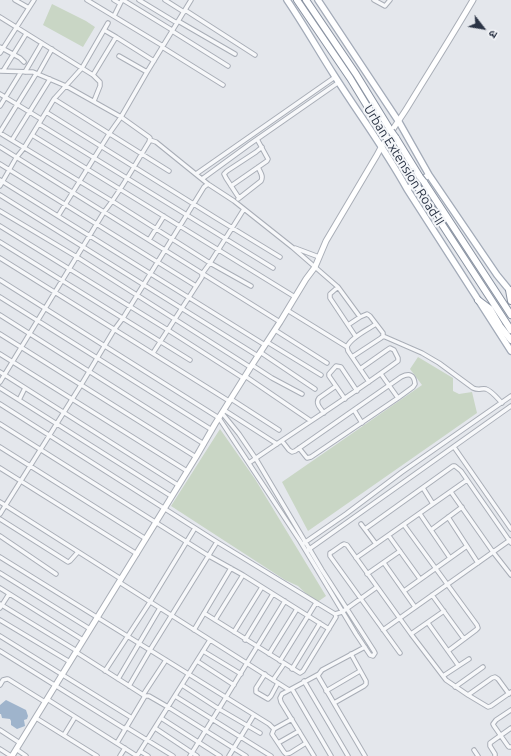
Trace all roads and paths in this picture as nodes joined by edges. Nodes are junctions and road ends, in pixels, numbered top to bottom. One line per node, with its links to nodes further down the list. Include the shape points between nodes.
1 (15, 0): 16 (street)
2 (34, 0): 16 (street)
3 (87, 0): 18 (street)
4 (114, 0): 15 (street)
5 (139, 0): 20 (street)
6 (165, 0): 17 (street)
7 (191, 0): 17 (street)
8 (287, 0): 46 (main road)
9 (297, 0): 162 (highway, Urban Extension Road-II, bridge, via 350,78 415,184)
10 (306, 0): 151 (highway, Urban Extension Road-II, bridge)
11 (318, 0): 61 (main road)
12 (374, 0): 13 (street, via 385,6)
13 (390, 0)
14 (473, 0): 61 (street)
15 (122, 1): 18 (street); 25 (street)
16 (28, 8): 23 (street)
17 (185, 11): 20 (street); 35 (street)
18 (114, 16): 29 (street)
19 (2, 18): 22 (street); 23 (street)
20 (178, 22): 25 (street); 33 (street)
21 (108, 23): 24 (street)
22 (0, 24)
23 (16, 28): 26 (street); 30 (street)
24 (104, 30): 27 (street); 40 (street)
25 (172, 31): 29 (street); 39 (street)
26 (26, 34): 28 (street); 34 (street)
27 (116, 37): 37 (street); 45 (street)
28 (42, 44): 31 (street); 42 (street)
29 (162, 47): 37 (street); 49 (street)
30 (2, 48): 32 (street); 34 (street)
31 (52, 49): 40 (street); 44 (street)
32 (0, 53)
33 (235, 54)
34 (13, 55): 38 (street); 41 (street)
35 (255, 55)
36 (119, 56): 43 (street)
37 (154, 61): 43 (street)
38 (24, 62)
39 (228, 66)
40 (82, 68): 45 (street); 50 (street)
41 (2, 71): 42 (street)
42 (23, 72): 44 (street); 52 (street)
43 (147, 72): 59 (street)
44 (37, 74): 47 (street); 55 (street)
45 (93, 75): 54 (street, via 100,82)
46 (335, 77): 48 (main road); 83 (street)
47 (50, 79): 50 (street); 57 (street)
48 (339, 82): 66 (street); 71 (main road)
49 (223, 85)
50 (66, 86): 53 (street); 54 (street)
51 (0, 94): 52 (street)
52 (5, 97): 55 (street); 56 (street)
53 (54, 99): 58 (street); 64 (street)
54 (94, 101): 59 (street)
55 (17, 104): 57 (street); 63 (street)
56 (0, 106)
57 (29, 112): 60 (street); 67 (street)
58 (46, 112): 60 (street); 69 (street)
59 (121, 117): 64 (street); 68 (street)
60 (41, 120): 62 (street)
61 (399, 122): 71 (street); 84 (main road)
62 (39, 124): 65 (street); 76 (street)
63 (0, 133): 67 (street)
64 (109, 134): 69 (street); 74 (street)
65 (32, 135): 73 (street); 80 (street)
66 (257, 139): 70 (street); 86 (street)
67 (12, 140): 73 (street)
68 (150, 140): 74 (street); 83 (street)
69 (101, 146): 76 (street); 78 (street)
70 (262, 146): 79 (street, via 268,158); 91 (street, via 225,172)
71 (382, 146): 92 (main road); 123 (street)
72 (0, 148): 75 (street)
73 (24, 148): 75 (street); 88 (street)
74 (141, 154): 78 (street); 82 (street)
75 (16, 158): 81 (street); 94 (street)
76 (94, 158): 80 (street); 85 (street)
77 (0, 164): 81 (street)
78 (134, 166): 85 (street); 100 (street)
79 (258, 167): 91 (street); 96 (street, via 263,179)
80 (87, 169): 88 (street); 93 (street)
81 (10, 170): 87 (street); 99 (street)
82 (169, 171)
83 (196, 174): 86 (street)
84 (429, 175): 92 (main road); 138 (main road)
85 (127, 178): 93 (street); 104 (street)
86 (202, 179): 89 (street)
87 (2, 180): 90 (street); 105 (street)
88 (79, 182): 94 (street); 97 (street)
89 (208, 184): 98 (street); 100 (street)
90 (0, 186)
91 (231, 186): 96 (street)
92 (407, 188): 144 (main road)
93 (120, 189): 97 (street); 106 (street)
94 (72, 193): 99 (street); 103 (street)
95 (0, 195): 117 (street)
96 (239, 198): 98 (street)
97 (112, 201): 103 (street); 111 (street)
98 (234, 201): 101 (street)
99 (66, 204): 105 (street); 107 (street)
100 (194, 204): 104 (street); 110 (street)
101 (244, 209): 110 (street); 118 (street)
102 (0, 211): 121 (street)
103 (104, 212): 107 (street); 114 (street)
104 (187, 215): 109 (street); 113 (street)
105 (58, 216): 112 (street)
106 (164, 216): 109 (street); 111 (street)
107 (98, 224): 112 (street); 125 (street)
108 (0, 226): 129 (street)
109 (180, 226): 115 (street); 119 (street)
110 (233, 228): 113 (street); 122 (street)
111 (156, 229): 114 (street); 115 (street)
112 (90, 236): 117 (street); 130 (street)
113 (226, 239): 119 (street); 128 (street)
114 (149, 240): 120 (street)
115 (172, 240): 120 (street); 126 (street)
116 (0, 242): 133 (street)
117 (84, 247): 121 (street); 134 (street)
118 (292, 247): 123 (street); 127 (street)
119 (218, 250): 126 (street); 143 (street)
120 (165, 251): 125 (street); 131 (street)
121 (77, 257): 129 (street); 140 (street)
122 (280, 257)
123 (318, 257): 127 (street)
124 (0, 258): 139 (street)
125 (158, 262): 130 (street); 135 (street)
126 (210, 263): 131 (street); 136 (street)
127 (314, 267): 137 (street); 143 (street)
128 (273, 268)
129 (70, 269): 133 (street); 146 (street)
130 (151, 273): 134 (street); 142 (street)
131 (202, 274): 135 (street); 156 (street)
132 (0, 280): 148 (street)
133 (62, 281): 139 (street); 153 (street)
134 (144, 284): 140 (street); 147 (street)
135 (196, 286): 142 (street)
136 (251, 286)
137 (338, 287): 152 (street); 158 (street, via 330,294 330,298)
138 (510, 291): 145 (highway)
139 (55, 293): 148 (street); 159 (street)
140 (137, 295): 146 (street); 154 (street)
141 (0, 297): 155 (street)
142 (189, 297): 147 (street); 169 (street)
143 (295, 297): 149 (street)
144 (478, 300): 167 (highway, via 490,309); 173 (main road)
145 (511, 301)
146 (130, 307): 153 (street); 160 (street)
147 (182, 308): 154 (street); 176 (street)
148 (45, 309): 155 (street); 170 (street)
149 (287, 310): 156 (street); 172 (street)
150 (0, 315): 163 (street)
151 (511, 316)
152 (360, 317): 157 (street, via 367,314); 158 (street)
153 (123, 318): 159 (street); 168 (street)
154 (175, 319): 160 (street); 182 (street)
155 (38, 320): 163 (street); 177 (street)
156 (280, 322): 161 (street)
157 (376, 324): 165 (street); 166 (street)
158 (348, 325): 166 (street)
159 (114, 330): 170 (street); 174 (street)
160 (168, 330): 168 (street); 189 (street)
161 (274, 330): 169 (street); 181 (street)
162 (511, 330)
163 (29, 333): 171 (street); 185 (street)
164 (0, 334): 171 (street)
165 (383, 336): 178 (street); 206 (street, via 422,353 473,388 490,391)
166 (356, 337): 172 (street)
167 (511, 340)
168 (161, 342): 174 (street); 179 (street)
169 (266, 344): 176 (street); 188 (street)
170 (104, 346): 177 (street); 212 (street)
171 (21, 347): 180 (street); 192 (street)
172 (347, 347): 178 (street)
173 (511, 351)
174 (153, 353): 205 (street)
175 (0, 354): 180 (street)
176 (259, 354): 182 (street); 197 (street)
177 (97, 357): 185 (street); 217 (street)
178 (352, 357): 183 (street)
179 (190, 360)
180 (12, 362): 187 (street); 203 (street)
181 (327, 363)
182 (251, 366): 189 (street); 199 (street)
183 (360, 369): 186 (street, via 392,349 399,360); 191 (street)
184 (0, 372): 187 (street)
185 (89, 372): 192 (street); 221 (street)
186 (381, 374): 191 (street); 193 (street)
187 (4, 375): 190 (street); 196 (street)
188 (321, 375)
189 (244, 377): 205 (street); 213 (street)
190 (0, 382)
191 (369, 382): 198 (street)
192 (81, 385): 203 (street); 227 (street)
193 (389, 385): 202 (street); 202 (street, via 407,374 413,377 413,387); 209 (street)
194 (336, 386): 198 (street, via 329,374 337,366); 201 (street); 211 (street, via 317,399)
195 (0, 388): 204 (street)
196 (26, 388): 204 (street); 210 (street)
197 (314, 389)
198 (357, 391): 201 (street)
199 (302, 394)
200 (511, 396): 206 (street)
201 (345, 398): 211 (street)
202 (398, 398): 214 (street)
203 (72, 399): 210 (street); 232 (street)
204 (18, 400): 216 (street)
205 (230, 400): 212 (street); 218 (street)
206 (502, 403): 261 (street)
207 (0, 404): 219 (street)
208 (511, 406): 224 (street)
209 (354, 410): 214 (street); 225 (street)
210 (64, 412): 216 (street); 235 (street)
211 (324, 412): 213 (street)
212 (222, 414): 217 (street); 222 (street); 228 (street); 229 (street)
213 (311, 421): 220 (street)
214 (362, 423): 225 (street, via 309,458 305,457)
215 (0, 424): 226 (street)
216 (56, 424): 219 (street); 238 (street)
217 (212, 430): 221 (street)
218 (279, 430)
219 (49, 436): 226 (street); 243 (street)
220 (282, 441): 222 (street); 225 (street, via 291,451)
221 (204, 444): 227 (street)
222 (277, 444): 228 (street)
223 (0, 447): 230 (street)
224 (454, 447): 253 (street); 264 (street)
225 (299, 448)
226 (40, 450): 230 (street); 248 (street)
227 (196, 457): 232 (street)
228 (256, 459): 229 (street); 261 (street)
229 (249, 463): 261 (street)
230 (30, 466): 234 (street); 257 (street)
231 (0, 468): 234 (street)
232 (187, 471): 235 (street)
233 (467, 480): 236 (street, via 458,468 453,466); 237 (street); 258 (street)
234 (21, 481): 241 (street); 268 (street)
235 (178, 485): 238 (street)
236 (422, 488): 240 (street); 252 (street)
237 (452, 492): 240 (street); 242 (street)
238 (171, 496): 243 (street)
239 (0, 502): 241 (street)
240 (434, 504): 245 (street)
241 (5, 506): 244 (street); 266 (street)
242 (462, 507): 246 (street); 267 (street)
243 (165, 508): 248 (street); 251 (street)
244 (0, 514)
245 (420, 514): 250 (street); 254 (street)
246 (448, 516): 254 (street); 263 (street)
247 (0, 519): 266 (street, via 68,562)
248 (156, 522): 257 (street); 259 (street)
249 (360, 524): 252 (street)
250 (404, 525): 256 (street); 276 (street)
251 (196, 528): 259 (street); 260 (street)
252 (365, 529): 262 (street)
253 (511, 529)
254 (431, 530): 272 (street)
255 (0, 536): 278 (street)
256 (389, 536): 262 (street); 265 (street)
257 (146, 539): 268 (street)
258 (510, 541): 267 (street)
259 (187, 542): 269 (street); 294 (street)
260 (217, 542): 269 (street); 295 (street)
261 (304, 543): 264 (street)
262 (376, 544): 271 (street)
263 (467, 546): 272 (street); 274 (street)
264 (308, 550): 300 (street); 302 (street)
265 (400, 551): 273 (street); 282 (street)
266 (78, 552): 283 (street)
267 (493, 552): 274 (street); 281 (street)
268 (137, 554): 283 (street)
269 (208, 556): 275 (street); 305 (street)
270 (0, 557): 307 (street)
271 (356, 558): 279 (street); 292 (street, via 345,544 330,555)
272 (450, 558): 276 (street)
273 (384, 563): 279 (street); 288 (street)
274 (478, 563): 284 (street)
275 (231, 568): 280 (street); 303 (street)
276 (436, 568): 282 (street); 284 (street)
277 (0, 573): 313 (street)
278 (56, 574)
279 (367, 574): 286 (street)
280 (243, 575): 285 (street); 310 (street)
281 (511, 575)
282 (420, 579): 288 (street)
283 (120, 580): 294 (street); 307 (street)
284 (447, 584): 291 (street); 321 (street, via 478,628)
285 (262, 587): 290 (street); 317 (street)
286 (377, 587): 292 (street); 308 (street)
287 (0, 588): 289 (street)
288 (404, 591): 297 (street)
289 (9, 594): 296 (street); 322 (street)
290 (273, 594): 293 (street); 324 (street)
291 (432, 595): 297 (street); 301 (street)
292 (361, 599): 300 (street); 316 (street)
293 (284, 601): 299 (street); 326 (street)
294 (150, 602): 298 (street); 320 (street)
295 (316, 603): 304 (street); 306 (street)
296 (1, 606): 332 (street)
297 (415, 607): 308 (street)
298 (160, 608): 305 (street); 325 (street)
299 (297, 609): 306 (street); 334 (street)
300 (347, 609): 302 (street); 327 (street, via 374,651 374,655 371,656)
301 (444, 611): 312 (street); 321 (street)
302 (342, 612): 304 (street); 327 (street)
303 (204, 613): 310 (street); 315 (street)
304 (335, 614): 314 (street, via 336,617)
305 (172, 616): 315 (street); 328 (street)
306 (308, 616): 311 (street); 340 (street)
307 (97, 617): 313 (street); 320 (street)
308 (400, 618): 316 (street); 318 (street)
309 (0, 620): 339 (street)
310 (215, 620): 317 (street)
311 (320, 623): 314 (street); 344 (street)
312 (428, 623): 318 (street); 331 (street)
313 (90, 629): 322 (street)
314 (329, 629): 344 (street, via 302,673)
315 (194, 630): 323 (street)
316 (383, 630): 333 (street)
317 (234, 632): 324 (street)
318 (411, 634): 352 (street)
319 (0, 636): 347 (street)
320 (128, 636): 325 (street); 345 (street)
321 (464, 639): 331 (street)
322 (84, 640): 332 (street)
323 (210, 640): 330 (street); 341 (street)
324 (245, 640): 326 (street)
325 (139, 643): 328 (street); 353 (street)
326 (257, 647): 334 (street); 341 (street)
327 (365, 647): 335 (street)
328 (150, 650): 337 (street); 361 (street)
329 (0, 651): 360 (street)
330 (203, 651): 338 (street); 349 (street)
331 (448, 651): 342 (street)
332 (76, 652): 339 (street); 345 (street)
333 (400, 653)
334 (269, 654): 340 (street)
335 (351, 654): 346 (street); 351 (street)
336 (469, 659): 342 (street)
337 (166, 660): 348 (street); 367 (street)
338 (197, 661): 348 (street); 359 (street)
339 (70, 662): 347 (street)
340 (282, 662): 344 (street); 354 (street)
341 (247, 664): 349 (street); 350 (street)
342 (458, 665): 352 (street)
343 (482, 667): 362 (street)
344 (292, 669)
345 (106, 671): 353 (street)
346 (360, 671): 364 (street); 371 (street, via 366,681 365,685)
347 (62, 674): 360 (street); 378 (street)
348 (189, 674): 358 (street); 369 (street)
349 (241, 674): 359 (street)
350 (264, 674): 354 (street); 356 (street, via 256,692 268,699)
351 (319, 674): 355 (street); 364 (street)
352 (443, 676): 362 (street)
353 (118, 679): 361 (street)
354 (273, 680): 356 (street)
355 (304, 681): 363 (street); 422 (street)
356 (278, 683): 363 (street)
357 (0, 685): 370 (street, via 3,680 8,679)
358 (182, 685): 368 (street); 373 (street)
359 (234, 685): 369 (street)
360 (55, 686): 370 (street); 383 (street)
361 (129, 686): 367 (street)
362 (455, 687): 366 (street)
363 (291, 689): 380 (street, via 280,698); 421 (street)
364 (326, 691): 371 (street)
365 (510, 693): 366 (street, via 488,707); 366 (street, via 495,677)
366 (468, 695)
367 (144, 696): 372 (street); 378 (street)
368 (175, 696): 372 (street); 381 (street)
369 (226, 697): 373 (street); 375 (street)
370 (46, 701): 376 (street); 377 (street)
371 (334, 703): 423 (street)
372 (168, 707): 379 (street); 388 (street)
373 (219, 709): 381 (street); 382 (street)
374 (511, 710): 392 (street, via 493,724)
375 (254, 715): 382 (street); 386 (street)
376 (75, 717): 391 (street); 397 (street)
377 (36, 718): 391 (street); 396 (street)
378 (132, 718): 383 (street)
379 (161, 718): 384 (street); 395 (street)
380 (292, 719): 386 (street); 389 (street)
381 (212, 720): 388 (street); 393 (street)
382 (247, 726): 390 (street); 393 (street)
383 (126, 728): 394 (street); 397 (street)
384 (155, 728): 394 (street); 407 (street)
385 (511, 728): 392 (street)
386 (274, 729): 398 (street, via 272,734)
387 (0, 730): 396 (street)
388 (205, 731): 395 (street); 402 (street)
389 (299, 731): 398 (street); 399 (street)
390 (260, 734)
391 (64, 735): 410 (street)
392 (500, 736): 400 (street); 425 (street, via 489,745)
393 (241, 737): 402 (street); 419 (street)
394 (147, 740): 406 (street); 414 (street)
395 (198, 742): 407 (street); 416 (street)
396 (20, 743): 404 (street)
397 (117, 743): 401 (street)
398 (278, 743): 399 (street, via 286,754)
399 (306, 743): 420 (street)
400 (511, 747)
401 (125, 748): 411 (street); 412 (street)
402 (234, 748): 417 (street); 418 (street)
403 (0, 749): 408 (street)
404 (16, 750): 408 (street); 409 (street)
405 (474, 750): 424 (street)
406 (140, 751): 412 (street); 413 (street)
407 (191, 754): 415 (street)
408 (12, 756)
409 (26, 756)
410 (98, 756)
411 (120, 756)
412 (137, 756)
413 (148, 756)
414 (173, 756)
415 (197, 756)
416 (220, 756)
417 (229, 756)
418 (246, 756)
419 (271, 756)
420 (314, 756)
421 (331, 756)
422 (348, 756)
423 (365, 756)
424 (478, 756)
425 (495, 756)

